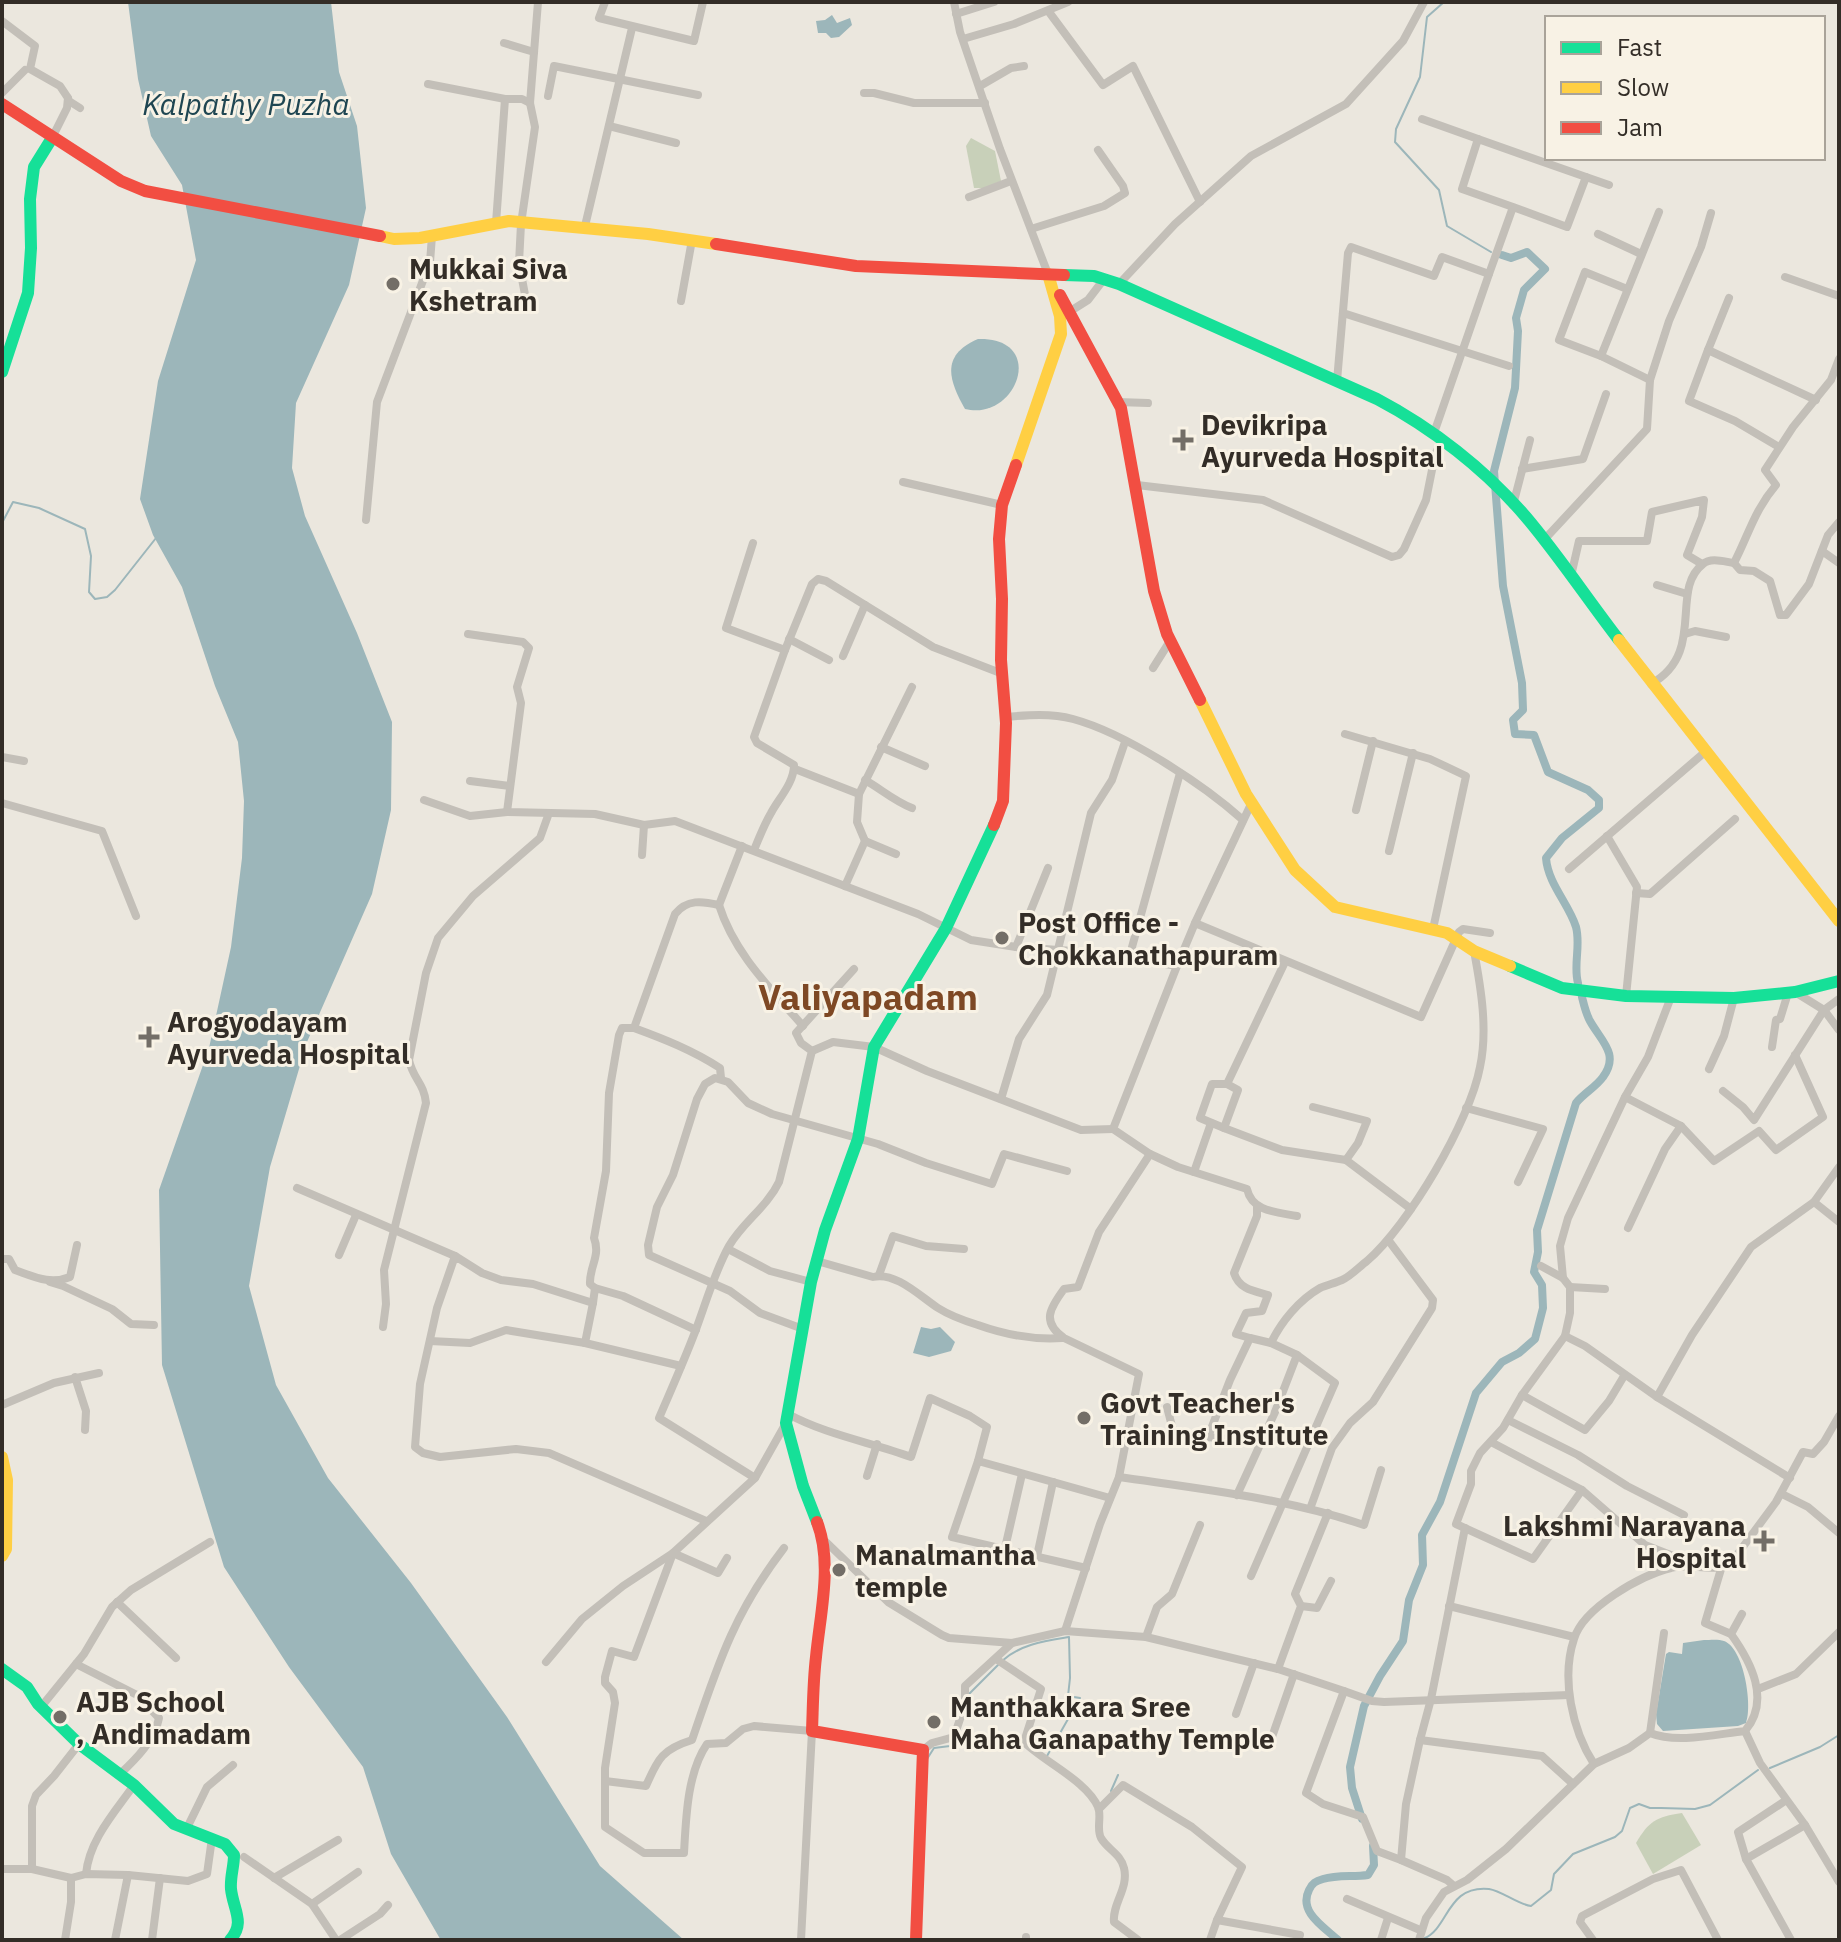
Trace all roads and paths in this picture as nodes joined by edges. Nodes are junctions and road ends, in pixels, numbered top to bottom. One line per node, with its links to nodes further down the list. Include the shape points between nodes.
1 (538, 2): 14 (street)
2 (605, 2): 11 (street, via 599,18)
3 (703, 2): 11 (street, via 694,41)
4 (954, 2): 9 (street)
5 (994, 2): 9 (street)
6 (1064, 3): 8 (street)
7 (1420, 4): 40 (street, via 1403,41 1346,104 1251,156)
8 (1049, 12): 12 (street); 40 (street, via 1103,85 1133,66)
9 (956, 14): 12 (street)
10 (2, 21): 24 (street, via 35,46 30,69 60,86)
11 (632, 28): 17 (street)
12 (963, 39): 19 (street)
13 (504, 43): 14 (street)
14 (534, 52): 26 (street)
15 (1024, 66): 19 (street)
16 (25, 70): 20 (street)
17 (620, 81): 22 (street); 23 (street, via 554,66); 31 (street)
18 (428, 84): 25 (street)
19 (980, 86): 27 (street)
20 (2, 93)
21 (864, 93): 27 (street, via 914,103)
22 (698, 95)
23 (548, 96)
24 (68, 98): 29 (street); 32 (street)
25 (505, 99): 26 (street); 44 (street)
26 (530, 103): 45 (street, via 535,127)
27 (985, 103): 37 (street)
28 (2, 104): 32 (street)
29 (80, 108)
30 (1422, 119): 33 (street)
31 (609, 126): 34 (street); 46 (street)
32 (52, 138): 49 (street, via 145,191 378,237); 69 (street, via 34,167 28,293)
33 (1478, 139): 36 (street); 41 (street, via 1462,189)
34 (676, 143)
35 (1098, 150): 47 (street, via 1125,193 1104,206)
36 (1586, 177): 38 (street); 41 (street, via 1567,227)
37 (1011, 181): 39 (street); 47 (street)
38 (1609, 185)
39 (969, 197)
40 (1200, 202): 56 (street)
41 (1513, 207): 53 (street)
42 (1659, 212): 51 (street)
43 (1711, 213): 70 (street)
44 (496, 223): 45 (street); 49 (street)
45 (521, 224): 46 (street); 60 (street, via 519,263)
46 (585, 226): 50 (street)
47 (1031, 229): 52 (street)
48 (1598, 234): 51 (street)
49 (432, 236): 84 (street, via 430,262 377,402)
50 (692, 240): 52 (street, via 856,266); 61 (street)
51 (1641, 254): 57 (street)
52 (1048, 274): 55 (street); 62 (street); 83 (street, via 1061,334)
53 (1489, 274): 63 (street, via 1442,257 1434,276 1351,247); 65 (street)
54 (1785, 277): 58 (street)
55 (1104, 279): 56 (street); 62 (street, via 1088,300)
56 (1119, 284): 71 (street)
57 (1627, 289): 66 (street); 66 (street, via 1585,272 1559,340)
58 (1839, 296)
59 (1729, 298): 64 (street)
60 (526, 300)
61 (681, 301)
62 (1069, 312): 74 (street)
63 (1343, 313): 65 (street); 71 (street)
64 (1708, 350): 73 (street); 78 (street, via 1689,401)
65 (1463, 352): 68 (street); 76 (street)
66 (1601, 356): 70 (street)
67 (1839, 359): 73 (street)
68 (1509, 366)
69 (2, 372)
70 (1650, 380): 86 (street, via 1647,429)
71 (1337, 381): 76 (street)
72 (1606, 394): 79 (street, via 1583,459)
73 (1816, 400): 78 (street)
74 (1117, 402): 75 (street); 81 (street)
75 (1148, 403)
76 (1438, 436): 81 (street, via 1426,500 1404,549 1392,557 1263,500); 82 (street)
77 (1530, 440): 79 (street)
78 (1779, 447): 89 (street, via 1765,470 1776,485 1750,522)
79 (1522, 469): 82 (street)
80 (903, 482): 83 (street)
81 (1137, 485): 100 (street, via 1154,591)
82 (1512, 504): 86 (street)
83 (1002, 505): 105 (street)
84 (366, 520)
85 (1839, 522): 88 (street)
86 (1543, 541): 92 (street)
87 (753, 543): 101 (street, via 726,628)
88 (1822, 551): 89 (street, via 1809,584 1786,615 1777,610 1770,581); 90 (street)
89 (1734, 563): 91 (street)
90 (1839, 563)
91 (1702, 564): 92 (street, via 1687,555 1704,500 1652,512 1647,541 1579,541); 94 (street)
92 (1570, 577): 106 (street)
93 (1657, 585): 94 (street)
94 (1687, 594): 97 (street)
95 (865, 605): 99 (street, via 818,579); 102 (street); 105 (street, via 933,647)
96 (468, 634): 122 (street, via 523,642 529,648 517,687 521,703)
97 (1685, 634): 98 (street); 106 (street, via 1677,660)
98 (1726, 637)
99 (789, 639): 101 (street); 103 (street)
100 (1170, 641): 104 (street); 125 (street)
101 (785, 650): 118 (street, via 754,737)
102 (843, 656)
103 (829, 660)
104 (1153, 668)
105 (1003, 674): 108 (street)
106 (1651, 684): 113 (street)
107 (912, 687): 112 (street)
108 (1005, 717): 111 (street, via 1073,719); 149 (street, via 1003,801)
109 (1345, 734): 110 (street)
110 (1373, 741): 114 (street); 128 (street)
111 (1125, 742): 119 (street); 154 (street, via 1112,780 1091,813)
112 (881, 747): 117 (street); 120 (street)
113 (1705, 752): 134 (street); 147 (street)
114 (1413, 753): 138 (street); 150 (street, via 1466,776)
115 (2, 757): 116 (street)
116 (24, 761)
117 (925, 766)
118 (795, 769): 123 (street); 137 (street)
119 (1180, 773): 132 (street); 156 (street)
120 (865, 780): 123 (street); 127 (street)
121 (470, 781): 122 (street)
122 (510, 786): 129 (street)
123 (859, 794): 135 (street, via 857,822)
124 (424, 800): 129 (street, via 470,816)
125 (1252, 802): 132 (street); 150 (street, via 1295,870 1335,907)
126 (2, 803): 146 (street, via 102,831)
127 (912, 808)
128 (1356, 810)
129 (507, 812): 130 (street)
130 (549, 813): 133 (street, via 595,814); 202 (street, via 540,838 473,896 431,952 409,1060 426,1103)
131 (1735, 819): 144 (street, via 1650,894)
132 (1243, 820): 148 (street)
133 (644, 825): 136 (street, via 675,821); 140 (street)
134 (1607, 836): 142 (street); 144 (street)
135 (865, 841): 139 (street); 143 (street)
136 (742, 846): 137 (street); 145 (street)
137 (754, 850): 143 (street)
138 (1389, 851)
139 (896, 854)
140 (642, 855)
141 (1048, 868): 153 (street)
142 (1569, 869)
143 (845, 886): 149 (street)
144 (1636, 893): 162 (street)
145 (719, 905): 167 (street, via 728,933); 168 (street, via 693,903 675,914)
146 (136, 916)
147 (1839, 921)
148 (1195, 923): 157 (street); 158 (street)
149 (946, 928): 153 (street, via 971,940); 170 (street)
150 (1433, 929): 152 (street)
151 (1490, 933): 152 (street, via 1463,929)
152 (1454, 939): 155 (street); 157 (street, via 1421,1017)
153 (1016, 947): 154 (street)
154 (1056, 950): 156 (street); 179 (street, via 1047,995 1019,1039)
155 (1474, 951): 162 (street, via 1562,988); 181 (street, via 1483,1013 1480,1067)
156 (1129, 958): 158 (street)
157 (1285, 962): 176 (street)
158 (1177, 966): 186 (street)
159 (854, 969): 167 (street)
160 (1839, 981): 161 (street)
161 (1791, 992): 164 (street); 166 (street); 171 (street, via 1776,1020)
162 (1626, 996): 163 (street)
163 (1671, 997): 164 (street); 178 (street, via 1648,1057)
164 (1734, 998): 174 (street)
165 (1839, 999): 166 (street)
166 (1824, 1010): 169 (street); 173 (street)
167 (803, 1026): 172 (street, via 796,1033)
168 (634, 1028): 175 (street, via 704,1057 720,1068); 218 (street, via 622,1028 609,1093 606,1171 590,1275)
169 (1839, 1030)
170 (874, 1047): 172 (street, via 833,1042); 179 (street); 187 (street)
171 (1772, 1047)
172 (812, 1051): 182 (street)
173 (1795, 1055): 177 (street, via 1754,1120); 184 (street, via 1823,1117 1776,1150 1759,1131 1714,1161)
174 (1709, 1069)
175 (721, 1078): 182 (street, via 748,1103); 216 (street, via 705,1084 697,1099 648,1245 649,1255)
176 (1227, 1084): 183 (street, via 1212,1084 1200,1118); 185 (street, via 1238,1090)
177 (1723, 1091)
178 (1625, 1097): 184 (street); 213 (street, via 1562,1236)
179 (1001, 1099): 186 (street, via 1081,1130)
180 (1313, 1107): 189 (street, via 1367,1121)
181 (1466, 1108): 193 (street, via 1543,1129); 197 (street)
182 (795, 1122): 187 (street); 205 (street, via 772,1196)
183 (1211, 1123): 185 (street); 192 (street)
184 (1681, 1126): 201 (street)
185 (1224, 1128): 189 (street, via 1282,1150)
186 (1113, 1129): 188 (street)
187 (858, 1139): 191 (street, via 992,1184 1004,1154); 210 (street)
188 (1150, 1154): 192 (street); 226 (street, via 1099,1232 1078,1287 1064,1289 1054,1303 1049,1320)
189 (1346, 1160): 197 (street)
190 (1839, 1167): 195 (street)
191 (1067, 1171)
192 (1194, 1172): 196 (street, via 1247,1189)
193 (1518, 1182)
194 (297, 1188): 198 (street)
195 (1814, 1202): 200 (street); 237 (street, via 1751,1247)
196 (1257, 1207): 199 (street); 227 (street, via 1234,1273 1246,1289 1268,1295 1262,1311 1246,1313 1236,1334)
197 (1411, 1209): 203 (street)
198 (356, 1215): 202 (street); 207 (street)
199 (1297, 1216)
200 (1839, 1222)
201 (1628, 1228)
202 (392, 1230): 208 (street); 222 (street, via 384,1270)
203 (1389, 1241): 230 (street, via 1346,1278 1318,1289 1290,1313); 262 (street, via 1433,1300 1432,1308 1373,1402 1332,1448)
204 (77, 1245): 214 (street, via 70,1277)
205 (728, 1249): 215 (street, via 770,1271); 216 (street)
206 (964, 1249): 212 (street, via 893,1236)
207 (339, 1255)
208 (455, 1256): 220 (street, via 501,1280); 228 (street)
209 (2, 1259): 214 (street, via 9,1259 15,1270)
210 (817, 1261): 212 (street); 215 (street)
211 (1541, 1266): 213 (street)
212 (879, 1275): 226 (street, via 912,1287 940,1309 976,1325 1035,1339)
213 (1563, 1278): 217 (street)
214 (50, 1282): 221 (street, via 112,1309 131,1324)
215 (811, 1282): 223 (street)
216 (711, 1283): 223 (street, via 760,1313); 224 (street)
217 (1570, 1287): 219 (street); 225 (street)
218 (595, 1288): 220 (street); 224 (street)
219 (1605, 1289)
220 (593, 1303): 229 (street)
221 (154, 1325)
222 (383, 1327)
223 (803, 1329): 241 (street)
224 (696, 1330): 232 (street)
225 (1565, 1336): 234 (street); 236 (street)
226 (1064, 1338): 253 (street, via 1139,1374)
227 (1250, 1338): 230 (street); 244 (street)
228 (430, 1341): 229 (street, via 470,1343 506,1330); 265 (street, via 415,1447 423,1453 549,1453)
229 (585, 1343): 232 (street)
230 (1271, 1343): 231 (street)
231 (1297, 1355): 245 (street); 261 (street, via 1335,1383)
232 (681, 1366): 254 (street, via 659,1418)
233 (99, 1373): 235 (street)
234 (1624, 1376): 236 (street, via 1585,1430); 237 (street)
235 (75, 1377): 238 (street); 243 (street, via 86,1411)
236 (1522, 1395): 242 (street)
237 (1657, 1397): 255 (street)
238 (2, 1405)
239 (1167, 1407): 244 (street, via 1174,1434)
240 (1839, 1416): 255 (street, via 1813,1454 1803,1452)
241 (787, 1419): 247 (street); 254 (street); 269 (street, via 803,1486)
242 (1508, 1420): 246 (street); 264 (street)
243 (85, 1430)
244 (1208, 1437): 245 (street)
245 (1261, 1442): 259 (street)
246 (1491, 1442): 257 (street); 267 (street, via 1471,1471 1456,1524)
247 (877, 1444): 249 (street, via 911,1457 930,1398 987,1427); 252 (street)
248 (2, 1457): 274 (street, via 7,1480)
249 (978, 1461): 251 (street); 272 (street, via 952,1537)
250 (1381, 1470): 263 (street, via 1364,1525)
251 (1022, 1474): 256 (street); 272 (street)
252 (867, 1476)
253 (1119, 1477): 259 (street); 260 (street)
254 (755, 1478): 265 (street)
255 (1790, 1478): 258 (street)
256 (1053, 1482): 260 (street); 275 (street)
257 (1582, 1490): 267 (street, via 1533,1559); 277 (street, via 1645,1545)
258 (1782, 1494): 268 (street); 279 (street)
259 (1237, 1495): 261 (street)
260 (1110, 1498): 278 (street)
261 (1281, 1503): 262 (street); 280 (street)
262 (1310, 1509): 263 (street)
263 (1328, 1513): 283 (street, via 1295,1594)
264 (1684, 1515)
265 (706, 1521): 273 (street)
266 (1200, 1525): 290 (street, via 1172,1594 1157,1607)
267 (1465, 1528): 284 (street)
268 (1839, 1533)
269 (824, 1540): 292 (street, via 888,1602 942,1635); 307 (street)
270 (210, 1542): 282 (street)
271 (784, 1548): 311 (street, via 743,1607)
272 (1005, 1548): 275 (street)
273 (673, 1553): 276 (street, via 718,1573); 295 (street, via 582,1619); 319 (street, via 634,1657 612,1651 605,1683 615,1703)
274 (2, 1556)
275 (1037, 1556): 278 (street)
276 (727, 1558)
277 (1699, 1566): 279 (street); 291 (street, via 1674,1567 1638,1581 1593,1611)
278 (1086, 1568): 286 (street)
279 (1721, 1569): 289 (street, via 1705,1623)
280 (1251, 1576)
281 (1331, 1581): 283 (street, via 1317,1608)
282 (117, 1602): 293 (street); 297 (street)
283 (1301, 1606): 299 (street)
284 (1449, 1606): 291 (street); 304 (street)
285 (1742, 1614): 289 (street)
286 (1065, 1631): 290 (street); 292 (street)
287 (1839, 1632): 301 (street, via 1796,1674)
288 (1664, 1633): 309 (street)
289 (1731, 1634): 301 (street)
290 (1146, 1637): 296 (street)
291 (1574, 1637): 303 (street)
292 (1012, 1643): 294 (street)
293 (176, 1658)
294 (996, 1659): 315 (street, via 965,1686 954,1737); 323 (street, via 1041,1689 1024,1742 1085,1791)
295 (546, 1662)
296 (1254, 1663): 299 (street); 306 (street)
297 (76, 1664): 305 (street); 318 (street, via 137,1695 159,1718 144,1748)
298 (2, 1669): 305 (street, via 27,1687)
299 (1278, 1669): 300 (street)
300 (1294, 1674): 302 (street); 310 (street)
301 (1758, 1689): 308 (street, via 1754,1720)
302 (1344, 1691): 304 (street, via 1372,1701); 330 (street, via 1306,1793 1359,1816 1377,1851)
303 (1569, 1695): 304 (street); 316 (street, via 1584,1749)
304 (1431, 1699): 312 (street)
305 (41, 1707): 313 (street)
306 (1236, 1714)
307 (812, 1731): 314 (street, via 754,1726 726,1743); 315 (street); 353 (street)
308 (1745, 1731): 309 (street); 322 (street)
309 (1650, 1733): 316 (street)
310 (1272, 1737)
311 (693, 1739): 314 (street); 319 (street, via 657,1759 646,1786)
312 (1420, 1740): 320 (street, via 1542,1756); 330 (street)
313 (79, 1744): 318 (street); 332 (street, via 36,1795)
314 (704, 1747): 319 (street, via 686,1820 684,1853 644,1853 605,1827)
315 (923, 1750): 354 (street)
316 (1594, 1764): 320 (street)
317 (233, 1765): 325 (street, via 207,1787)
318 (120, 1774): 321 (street)
319 (605, 1781)
320 (1573, 1784): 340 (street, via 1506,1849)
321 (134, 1785): 325 (street); 334 (street, via 87,1857)
322 (1785, 1801): 324 (street); 329 (street, via 1738,1832)
323 (1099, 1809): 345 (street, via 1123,1785 1192,1827 1242,1867); 355 (street, via 1101,1838 1124,1867 1114,1922)
324 (1805, 1825): 329 (street); 339 (street)
325 (186, 1830): 326 (street)
326 (212, 1838): 337 (street, via 207,1874 188,1881); 351 (street, via 234,1855 231,1886 240,1927)
327 (338, 1840): 338 (street)
328 (244, 1857): 338 (street)
329 (1746, 1859): 360 (street)
330 (1401, 1860): 340 (street)
331 (2, 1869): 332 (street)
332 (32, 1869): 336 (street)
333 (358, 1872): 342 (street)
334 (86, 1874): 335 (street); 336 (street)
335 (128, 1875): 337 (street); 349 (street)
336 (71, 1878): 348 (street)
337 (160, 1878): 350 (street)
338 (274, 1878): 342 (street)
339 (1839, 1882)
340 (1454, 1886): 347 (street, via 1433,1905)
341 (1347, 1899): 344 (street)
342 (312, 1904): 352 (street)
343 (388, 1905): 352 (street)
344 (1388, 1918): 347 (street); 357 (street)
345 (1217, 1920): 346 (street); 356 (street)
346 (1300, 1935)
347 (1420, 1935)
348 (65, 1940)
349 (115, 1940)
350 (152, 1940)
351 (230, 1940)
352 (338, 1940)
353 (801, 1940)
354 (916, 1940)
355 (1138, 1940)
356 (1210, 1940)
357 (1381, 1940)
358 (1593, 1940): 359 (street, via 1580,1922 1582,1916 1681,1870)
359 (1718, 1940)
360 (1791, 1940)

